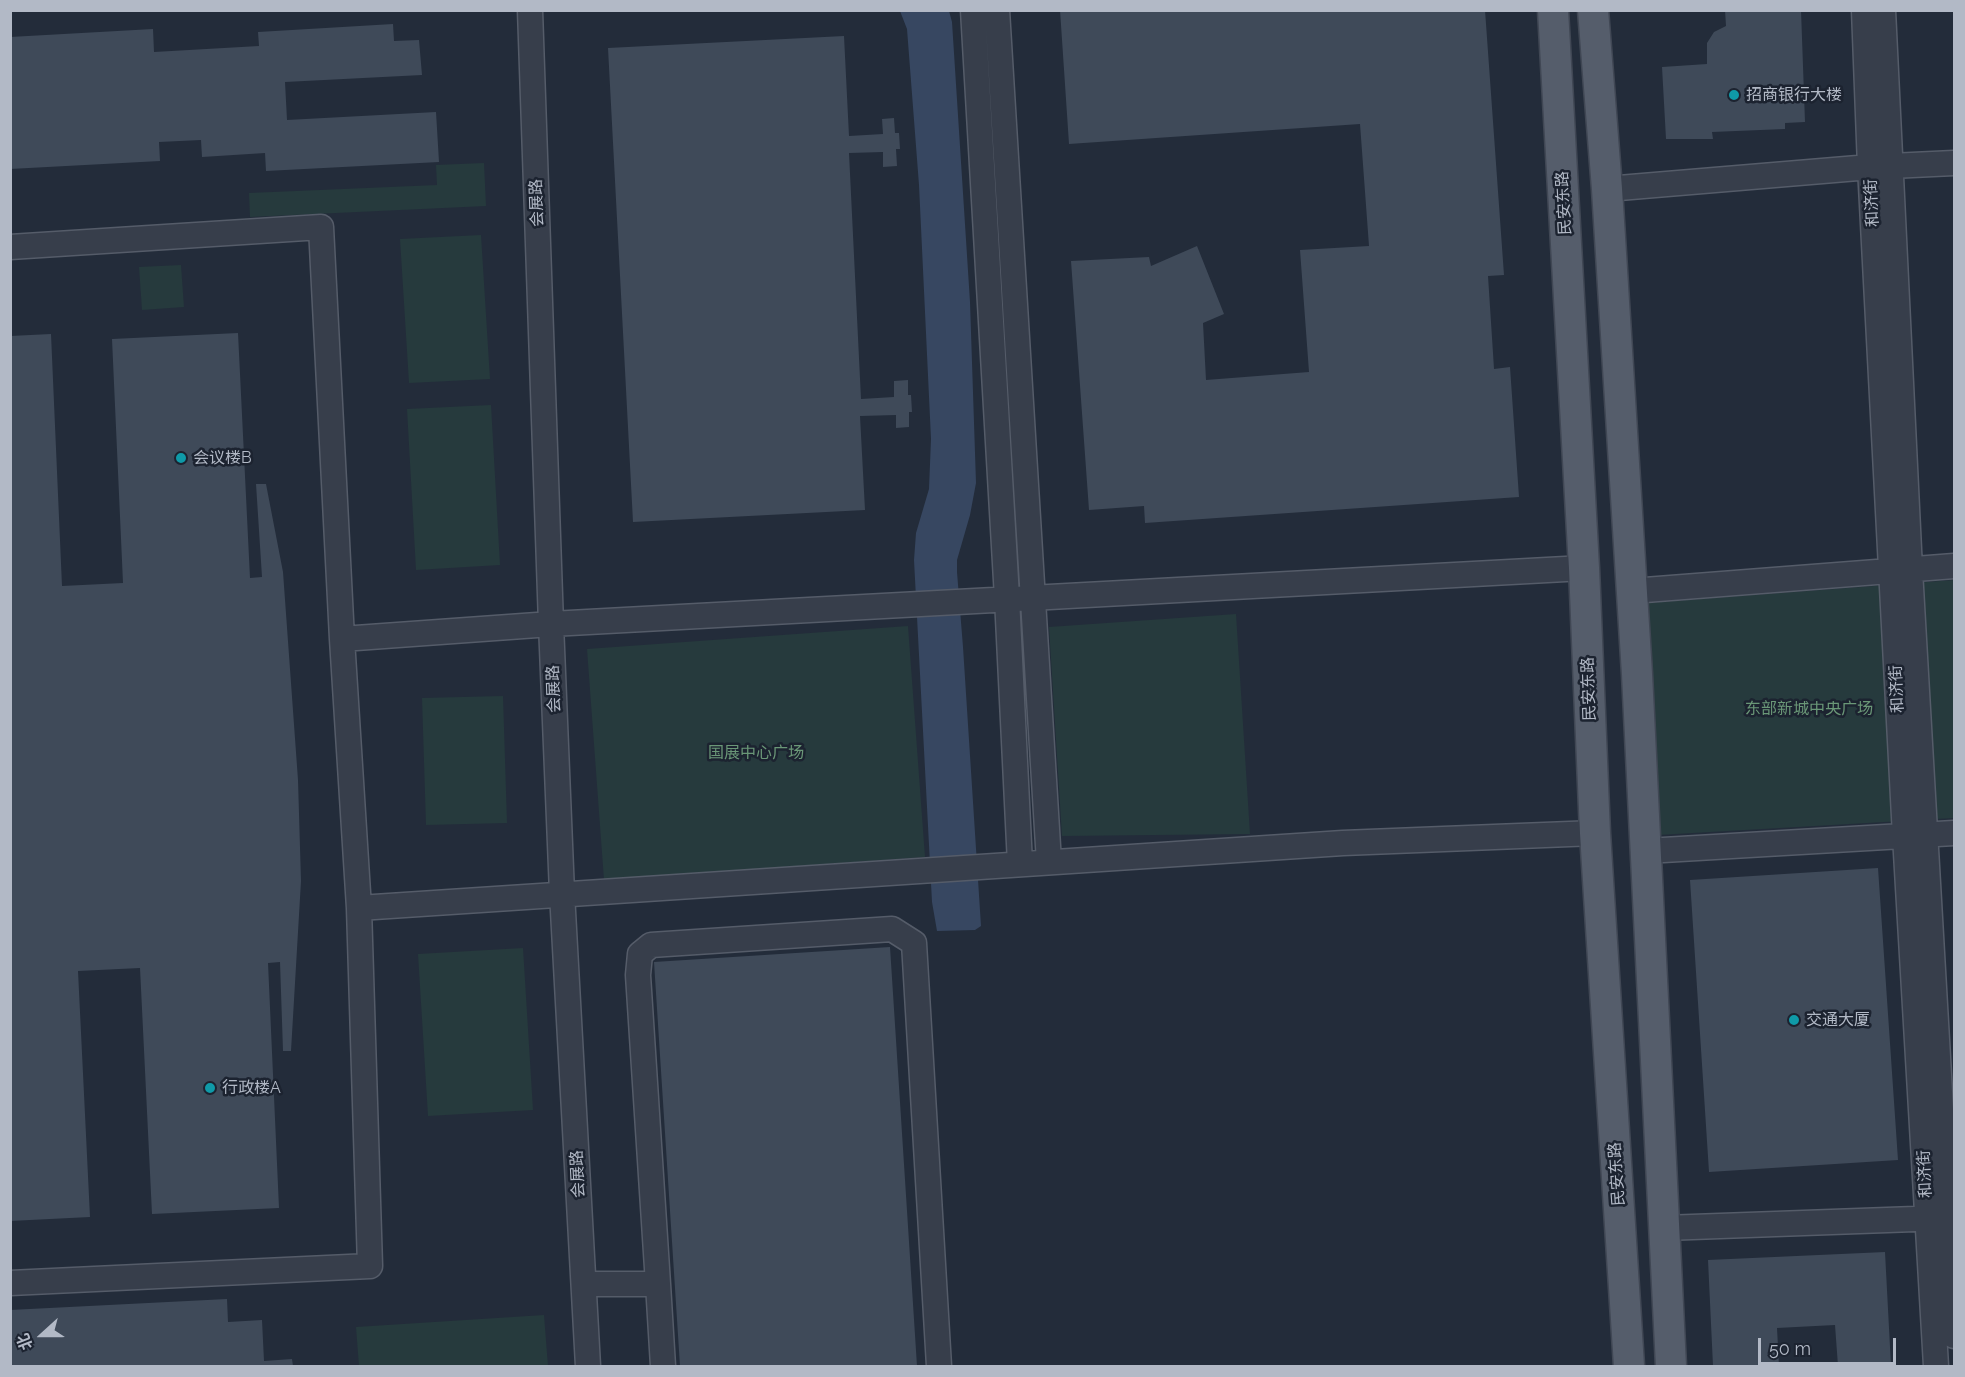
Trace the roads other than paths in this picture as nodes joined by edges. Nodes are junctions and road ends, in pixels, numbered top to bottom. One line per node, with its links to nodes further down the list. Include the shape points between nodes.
1 (530, 10): 18 (street, 会展路)
2 (973, 10): 17 (street)
3 (998, 10): 16 (street)
4 (1553, 10): 13 (main road, 民安东路)
5 (1593, 10): 10 (main road)
6 (1864, 10): 9 (street, 和济街)
7 (1883, 10): 9 (street, 和济街)
8 (1954, 163): 9 (street)
9 (1881, 167): 10 (street); 14 (street, 和济街)
10 (1606, 189): 15 (main road)
11 (10, 248): 19 (street, via 321,227)
12 (1954, 566): 14 (street)
13 (1584, 568): 16 (street); 20 (main road, 民安东路)
14 (1901, 571): 15 (street); 22 (street, 和济街)
15 (1632, 591): 23 (main road)
16 (1033, 596): 17 (street); 24 (street)
17 (1007, 598): 18 (street); 25 (street)
18 (551, 624): 19 (street); 26 (street, 会展路)
19 (342, 639): 27 (street)
20 (1595, 833): 24 (street, via 1343,843); 37 (main road, 民安东路)
21 (1954, 833): 22 (street)
22 (1916, 836): 23 (street); 28 (street, 和济街)
23 (1646, 851): 29 (main road)
24 (1049, 862): 25 (street)
25 (1020, 864): 26 (street)
26 (562, 893): 27 (street); 31 (street, 会展路)
27 (359, 908): 30 (street, via 370,1266)
28 (1943, 1218): 29 (street); 33 (street, 和济街); 39 (street, 和济街)
29 (1664, 1228): 38 (main road)
30 (10, 1282)
31 (584, 1284): 32 (street); 34 (street, 会展路)
32 (658, 1284): 35 (street); 36 (street, via 638,975 640,954 651,945 892,929 914,943)
33 (1954, 1336)
34 (588, 1366)
35 (663, 1366)
36 (939, 1366)
37 (1629, 1366)
38 (1671, 1366)
39 (1936, 1366)

